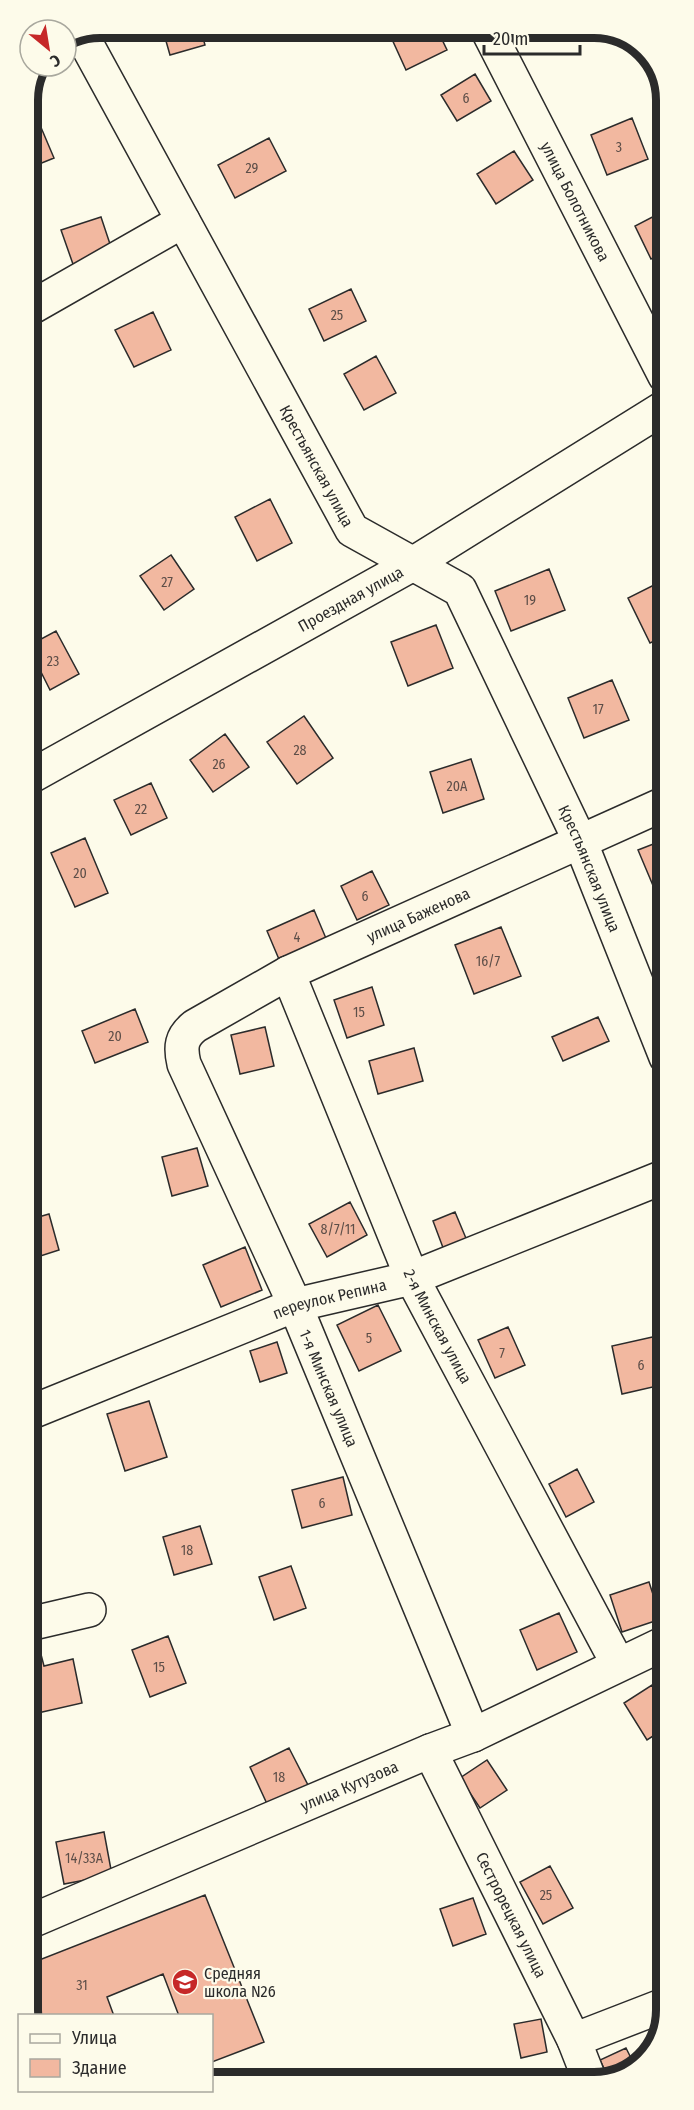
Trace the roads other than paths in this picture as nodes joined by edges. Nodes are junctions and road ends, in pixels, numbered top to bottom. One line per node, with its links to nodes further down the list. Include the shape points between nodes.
1 (492, 38): 5 (street, улица Болотникова)
2 (84, 40): 3 (street, Крестьянская улица)
3 (183, 220): 4 (street); 7 (street, Крестьянская улица, via 352,530)
4 (38, 304)
5 (656, 358)
6 (656, 413): 7 (street, Проездная улица)
7 (411, 565): 8 (street, Проездная улица); 10 (street, Крестьянская улица, via 460,591)
8 (38, 772)
9 (656, 808): 10 (street, улица Баженова)
10 (580, 842): 11 (street, улица Баженова); 12 (street, Крестьянская улица)
11 (288, 973): 13 (street, улица Баженова, via 195,1026); 15 (street, 2-я Минская улица)
12 (656, 1033)
13 (181, 1043): 16 (street, 1-я Минская улица, via 184,1064)
14 (656, 1180): 15 (street, переулок Репина)
15 (412, 1278): 16 (street, переулок Репина); 21 (street, 2-я Минская улица)
16 (295, 1305): 17 (street, переулок Репина); 22 (street, 1-я Минская улица)
17 (38, 1409)
18 (89, 1610): 19 (street)
19 (38, 1622)
20 (656, 1647): 21 (street, улица Кутузова)
21 (618, 1664): 22 (street, улица Кутузова)
22 (473, 1735): 23 (street, улица Кутузова)
23 (430, 1751): 24 (street, улица Кутузова); 26 (street, Сестрорецкая улица)
24 (38, 1918)
25 (656, 2008): 26 (street)
26 (574, 2040): 27 (street, Сестрорецкая улица)
27 (586, 2072)

